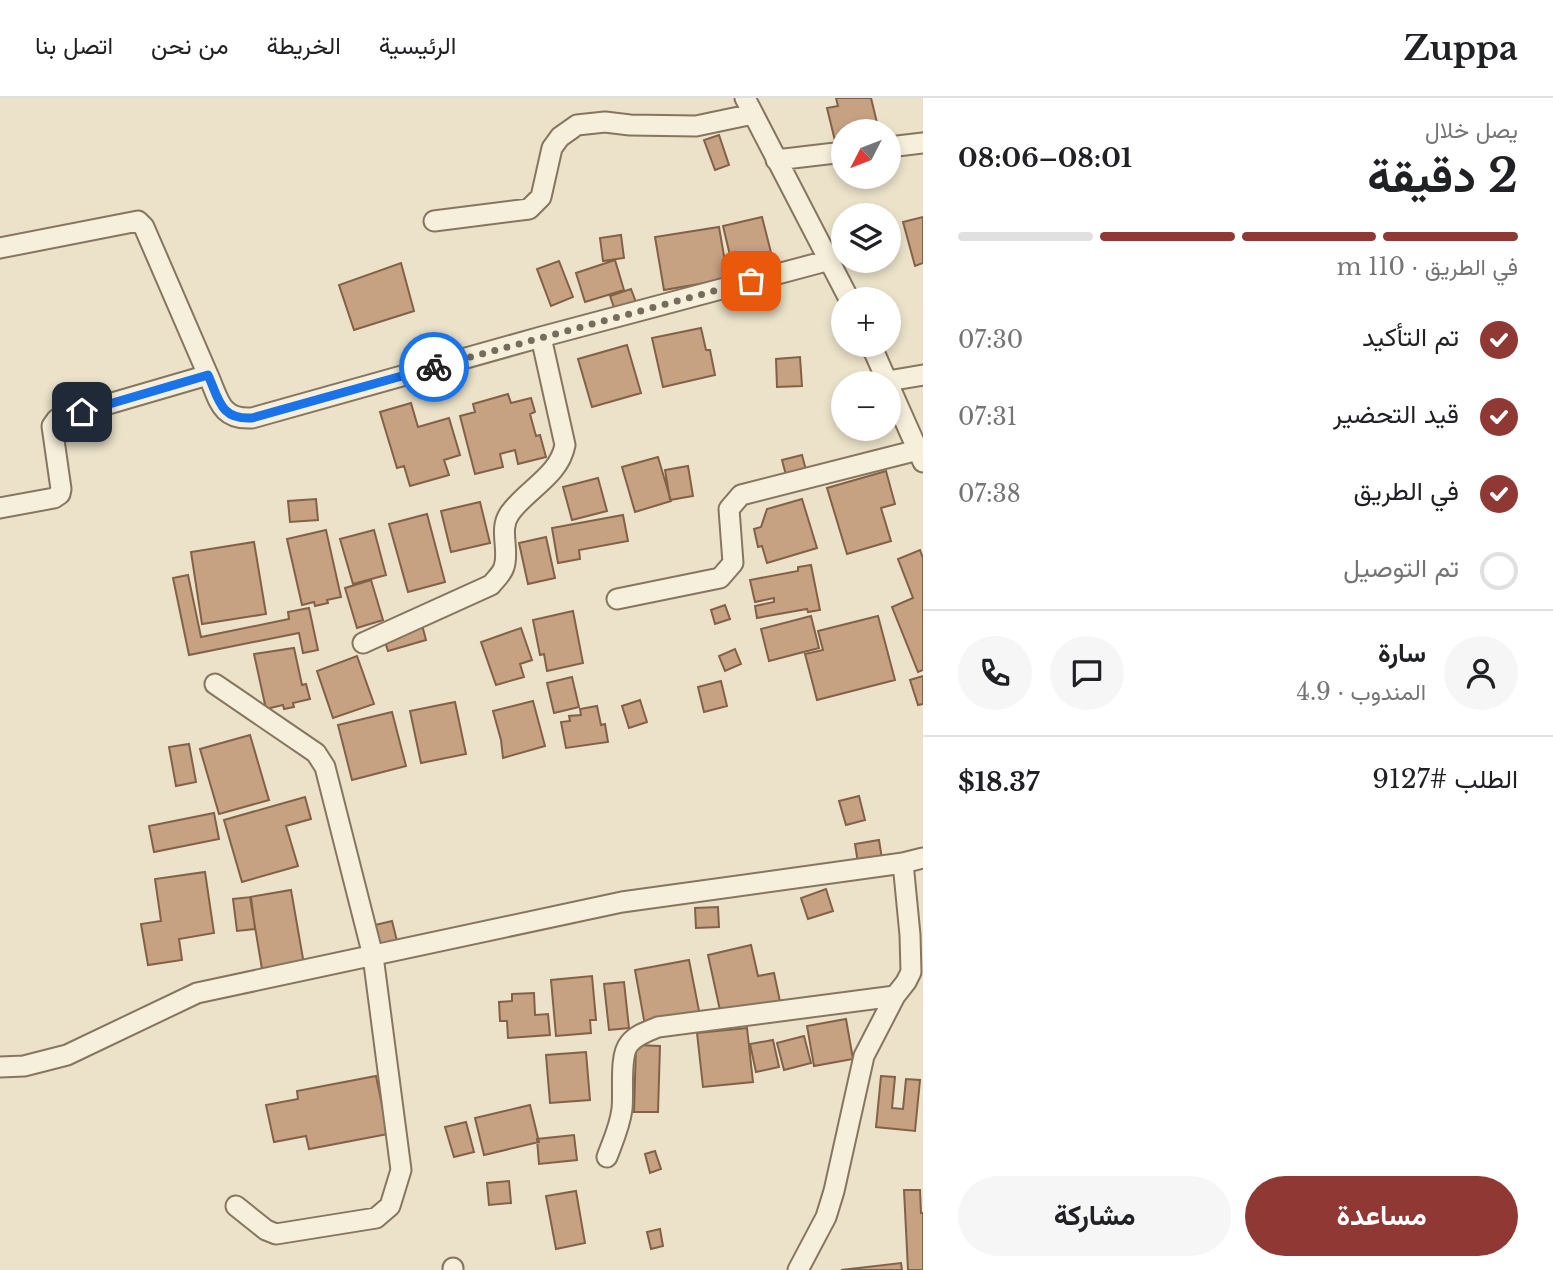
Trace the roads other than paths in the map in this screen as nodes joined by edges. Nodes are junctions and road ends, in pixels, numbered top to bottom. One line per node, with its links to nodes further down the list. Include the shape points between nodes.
1 (749, 106): 5 (street); 6 (street, via 696,127 577,125 552,148 541,197 529,209)
2 (923, 143): 3 (street)
3 (901, 146)
4 (831, 154): 5 (street)
5 (776, 160): 8 (street)
6 (434, 221)
7 (0, 248): 11 (street, via 138,221)
8 (830, 260): 9 (street); 10 (street)
9 (843, 287)
10 (541, 337): 11 (street, via 252,418 225,412); 18 (street, via 565,445 555,467 505,523 504,568 491,585)
11 (208, 375): 16 (street, via 57,419 51,426 61,492 54,498)
12 (923, 375): 13 (street)
13 (901, 379)
14 (901, 411): 15 (street)
15 (920, 456): 17 (street, via 741,495 729,509 733,563 720,578)
16 (0, 508)
17 (617, 599)
18 (363, 643)
19 (215, 684): 22 (street, via 316,753 325,767)
20 (923, 858): 21 (street)
21 (903, 863): 22 (street, via 622,902); 23 (street, via 911,972)
22 (373, 957): 24 (street, via 197,993 66,1055); 26 (street, via 401,1170 390,1206 376,1218 276,1234)
23 (895, 996): 25 (street, via 657,1027 636,1037 624,1057 622,1110); 27 (street, via 860,1068 826,1217)
24 (0, 1067)
25 (607, 1157)
26 (236, 1206)
27 (798, 1270)

